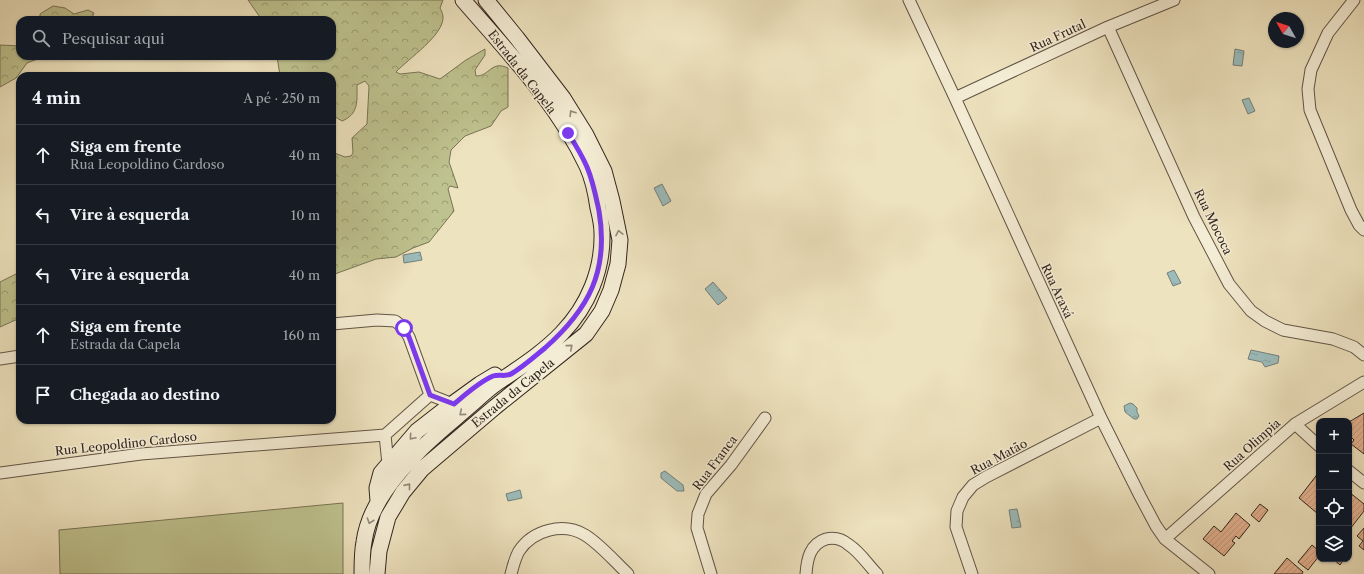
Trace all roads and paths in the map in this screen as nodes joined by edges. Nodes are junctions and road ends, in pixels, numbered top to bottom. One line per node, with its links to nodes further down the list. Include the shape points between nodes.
1 (463, 0): 13 (main road, Estrada da Capela, via 542,93 568,133 587,168 596,196 602,231 601,260 585,303 562,332)
2 (486, 0): 18 (main road, Estrada da Capela, one-way to 2, via 586,334 602,311 611,290 618,264 620,240 604,171 586,134 563,98)
3 (909, 0): 7 (street, Rua Araxá)
4 (1174, 0): 6 (street, Rua Frutal)
5 (1354, 0): 8 (street, via 1328,33 1311,70 1308,89 1310,110 1352,210)
6 (1108, 27): 7 (street, Rua Frutal); 10 (street, Rua Mococa, via 1194,217 1229,284 1251,312 1265,321 1283,330 1332,339 1354,347)
7 (955, 98): 21 (street, Rua Araxá)
8 (1364, 230)
9 (336, 324): 17 (street, via 395,320 409,337)
10 (1364, 355)
11 (16, 356): 12 (street)
12 (0, 358)
13 (510, 375): 15 (main road, Estrada da Capela); 19 (main road, via 495,375)
14 (1364, 382): 22 (street, Rua Olimpia)
15 (495, 384): 16 (main road, Estrada da Capela); 18 (main road, via 501,384 506,389)
16 (484, 394): 18 (main road, via 486,402); 29 (main road, Estrada da Capela, one-way to 29, via 405,465 390,482)
17 (430, 395): 19 (street); 23 (street)
18 (500, 403): 32 (main road, Estrada da Capela, one-way to 18, via 379,551 388,517 403,492 422,469)
19 (454, 404): 25 (main road, one-way to 25, via 417,431)
20 (765, 418): 35 (street, Rua Franca, via 706,494 698,514 697,528)
21 (1101, 418): 30 (street, Rua Araxá); 38 (street, Rua Matão, via 986,477 973,485 963,497 957,512 956,527)
22 (1295, 424): 24 (street); 30 (street, Rua Olimpia)
23 (385, 435): 25 (street); 26 (street, Rua Leopoldino Cardoso, via 141,454)
24 (1316, 443)
25 (388, 464): 29 (main road, via 379,480)
26 (0, 473)
27 (1352, 473): 28 (street)
28 (1364, 483)
29 (378, 503): 31 (main road, Estrada da Capela, one-way to 31, via 364,541)
30 (1165, 540): 39 (street, Rua Araxá)
31 (362, 574)
32 (378, 574)
33 (511, 574): 34 (street, via 519,551 529,540 541,532 556,529 584,535)
34 (628, 574)
35 (711, 574)
36 (806, 574): 37 (street, via 807,561 816,544 832,538 850,545)
37 (877, 574)
38 (972, 574)
39 (1209, 574)

